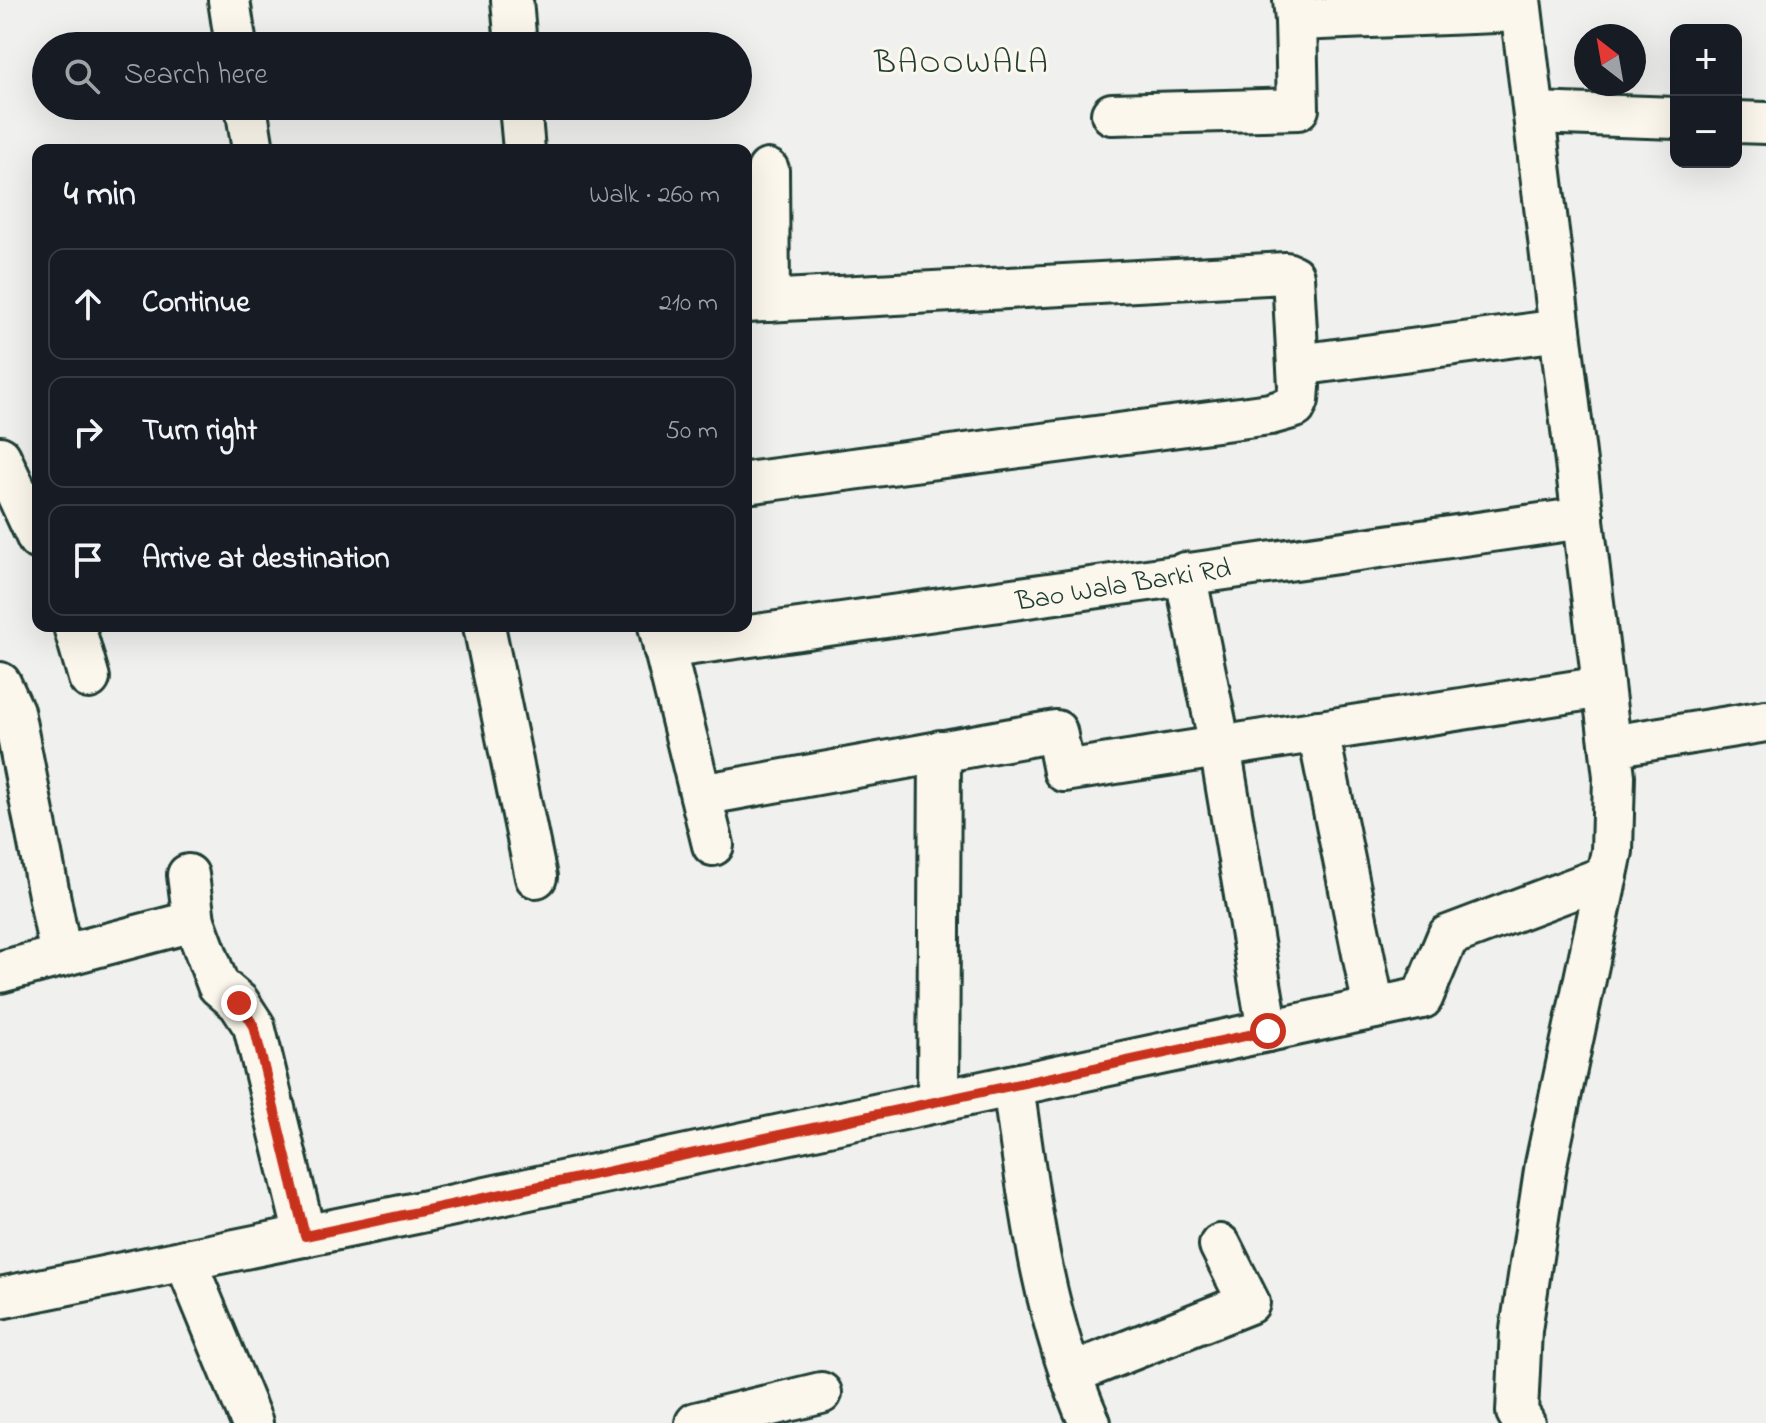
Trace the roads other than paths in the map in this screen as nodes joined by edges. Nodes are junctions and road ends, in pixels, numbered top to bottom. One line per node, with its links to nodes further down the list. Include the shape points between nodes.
1 (229, 0): 5 (street)
2 (512, 0): 6 (street)
3 (1520, 6): 4 (street); 7 (street)
4 (1295, 10): 8 (street, via 1298,109)
5 (234, 32)
6 (515, 32)
7 (1534, 113): 9 (street); 18 (street)
8 (1112, 114)
9 (1670, 118)
10 (248, 120): 14 (street)
11 (521, 120): 15 (street)
12 (1742, 122): 13 (street)
13 (1766, 123)
14 (252, 144)
15 (523, 144)
16 (768, 170): 17 (street)
17 (758, 301): 19 (street, via 1286,273 1293,276)
18 (1560, 330): 19 (street); 23 (street)
19 (1298, 365): 21 (street, via 1295,407 1270,414)
20 (0, 457): 22 (street)
21 (752, 482)
22 (10, 505): 24 (street)
23 (1583, 518): 25 (street, Bao Wala Barki Rd); 33 (street)
24 (32, 532)
25 (1185, 573): 26 (street, Bao Wala Barki Rd, via 942,611); 37 (street)
26 (752, 629)
27 (76, 632): 31 (street)
28 (485, 632): 43 (street)
29 (715, 632): 30 (street, Bao Wala Barki Rd)
30 (661, 637): 39 (street)
31 (89, 678)
32 (0, 683): 45 (street, via 13,711)
33 (1603, 687): 35 (street); 36 (street)
34 (1766, 721): 36 (street)
35 (1318, 731): 37 (street); 47 (street)
36 (1611, 746): 42 (street, via 1612,851)
37 (1220, 747): 38 (street, via 1064,771 1056,731); 48 (street)
38 (940, 751): 39 (street); 50 (street)
39 (701, 795): 40 (street)
40 (713, 845)
41 (188, 875): 44 (street)
42 (1607, 876): 47 (street, via 1448,936 1422,998); 58 (street, via 1546,1164)
43 (536, 877)
44 (194, 921): 45 (street); 51 (street, via 218,985 254,1026)
45 (61, 956): 46 (street)
46 (0, 972)
47 (1374, 1008): 48 (street)
48 (1268, 1031): 49 (street)
49 (1013, 1086): 50 (street); 55 (street, via 1047,1299)
50 (938, 1102): 51 (street)
51 (305, 1236): 53 (street)
52 (1220, 1245): 55 (street, via 1249,1303)
53 (185, 1260): 54 (street); 59 (street)
54 (0, 1298)
55 (1070, 1374): 61 (street)
56 (821, 1393): 57 (street)
57 (766, 1415): 60 (street)
58 (1512, 1419)
59 (252, 1423)
60 (696, 1423)
61 (1090, 1423)

